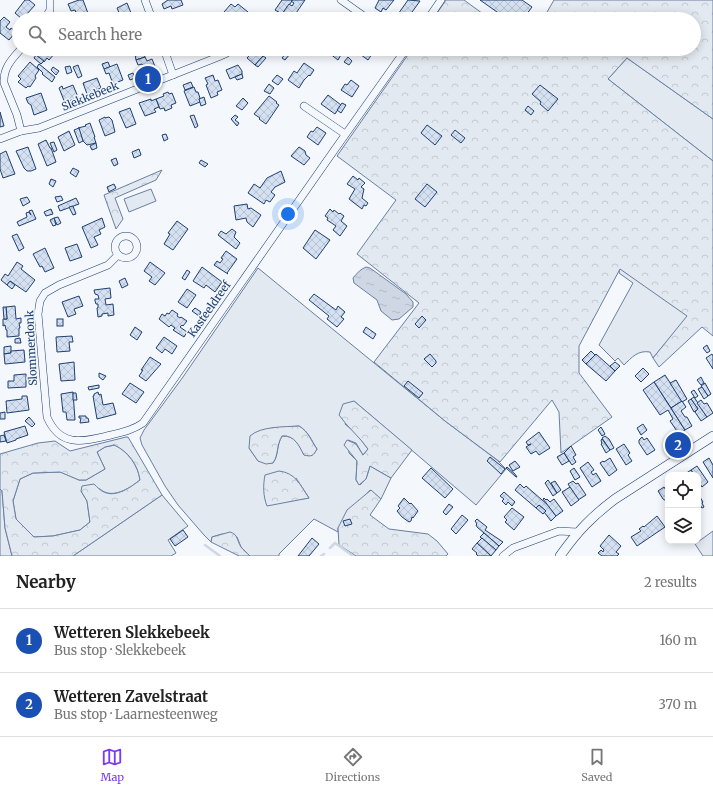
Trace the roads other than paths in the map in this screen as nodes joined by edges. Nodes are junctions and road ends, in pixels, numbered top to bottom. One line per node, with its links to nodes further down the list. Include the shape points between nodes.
1 (50, 0): 5 (street)
2 (145, 0): 6 (street)
3 (341, 0): 7 (street)
4 (441, 0): 8 (street)
5 (49, 12)
6 (149, 12)
7 (358, 12)
8 (433, 12)
9 (15, 56): 15 (street, via 6,68 4,83)
10 (167, 56): 13 (street)
11 (220, 56): 13 (street, Slekkebeek)
12 (401, 56): 16 (street, Kasteeldreef)
13 (174, 75): 15 (street, Slekkebeek, via 39,128)
14 (304, 106): 16 (street)
15 (22, 131): 17 (street, Slekkebeek)
16 (345, 134): 19 (street, Kasteeldreef, via 143,423 131,430 83,441 69,440)
17 (0, 139)
18 (118, 255): 19 (street, Slommerdonk, via 108,265 45,293 40,301 38,314 47,417)
19 (58, 434)
20 (713, 436): 21 (street, via 614,499)
21 (577, 532): 22 (street, via 559,531 513,548); 23 (street)
22 (503, 556)
23 (560, 556)

